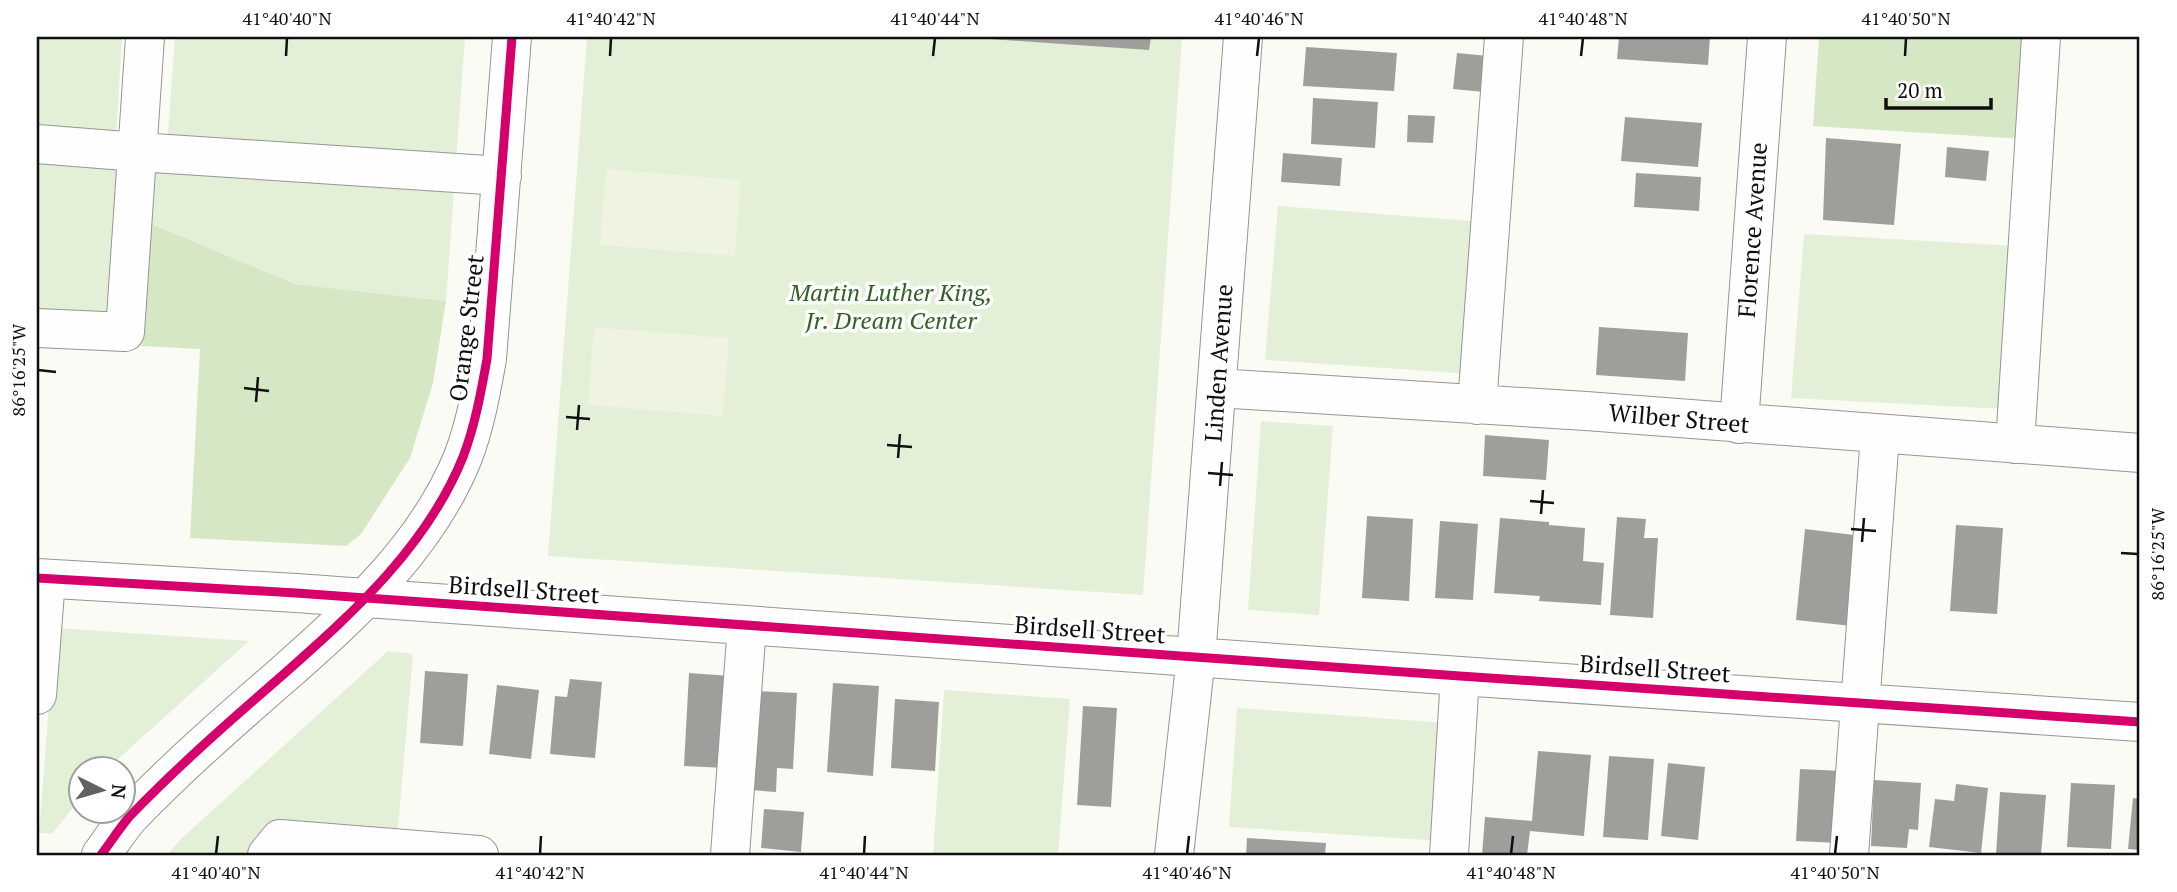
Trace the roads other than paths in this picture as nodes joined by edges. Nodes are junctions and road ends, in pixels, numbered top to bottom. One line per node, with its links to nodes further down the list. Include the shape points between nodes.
1 (145, 37): 8 (street)
2 (512, 37): 9 (street, Orange Street)
3 (1242, 37): 11 (street, Linden Avenue)
4 (1504, 37): 12 (street)
5 (1767, 37): 13 (street, Florence Avenue)
6 (2041, 37): 15 (street)
7 (37, 144): 8 (street)
8 (138, 152): 9 (street); 10 (street, via 125,332)
9 (502, 176): 18 (street, Orange Street, via 487,359 463,457 414,544)
10 (37, 328)
11 (1217, 388): 12 (street, Wilber Street); 20 (street, Linden Avenue)
12 (1476, 405): 13 (street, Wilber Street)
13 (1739, 424): 14 (street, Wilber Street)
14 (1880, 435): 15 (street, Wilber Street); 23 (street)
15 (2015, 444): 16 (street, Wilber Street)
16 (2140, 453)
17 (41, 578): 18 (street, Birdsell Street); 22 (street)
18 (366, 597): 19 (street, Birdsell Street); 25 (street, Orange Street, via 202,747 128,819)
19 (747, 625): 20 (street, Birdsell Street); 28 (street)
20 (1196, 657): 21 (street, Birdsell Street); 29 (street, Linden Avenue)
21 (1460, 676): 23 (street, Birdsell Street); 30 (street)
22 (37, 695)
23 (1859, 702): 24 (street, Birdsell Street); 31 (street)
24 (2140, 722)
25 (100, 855)
26 (267, 855): 27 (street, via 280,839)
27 (479, 855)
28 (730, 855)
29 (1174, 855)
30 (1449, 855)
31 (1849, 855)

